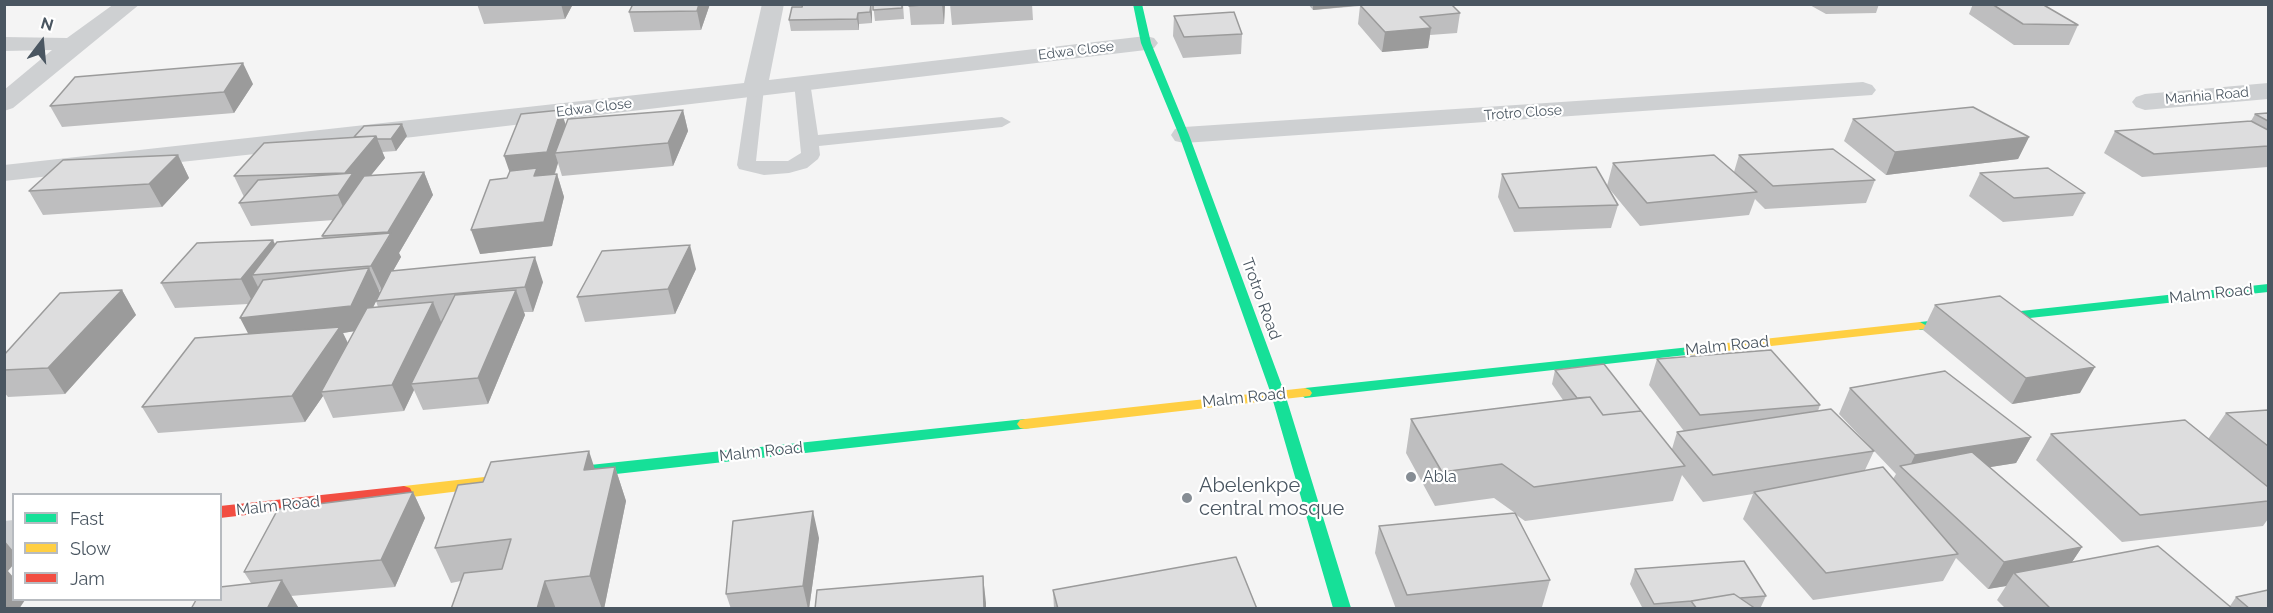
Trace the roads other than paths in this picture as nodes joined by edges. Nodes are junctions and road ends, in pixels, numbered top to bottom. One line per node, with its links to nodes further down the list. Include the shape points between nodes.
1 (129, 4): 6 (street)
2 (773, 4): 8 (street)
3 (1137, 4): 4 (street, Trotro Road)
4 (1146, 43): 7 (street, Edwa Close); 14 (street, Trotro Road)
5 (4, 44): 6 (street, via 59,42)
6 (69, 48): 12 (street)
7 (802, 82): 8 (street, Edwa Close); 15 (lane)
8 (754, 88): 15 (lane, via 746,165 764,169 800,164 811,155); 16 (street, Edwa Close)
9 (1863, 90): 14 (street, Trotro Close)
10 (2268, 91): 11 (street, Manhia Road)
11 (2145, 102)
12 (4, 103)
13 (1002, 122): 15 (lane)
14 (1184, 135): 18 (street, Trotro Road)
15 (809, 141)
16 (4, 173)
17 (2268, 288): 18 (street, Malm Road)
18 (1278, 394): 19 (street, Malm Road); 22 (street, Trotro Road)
19 (553, 475)
20 (518, 479): 21 (street, Malm Road)
21 (222, 512)
22 (1342, 609)

